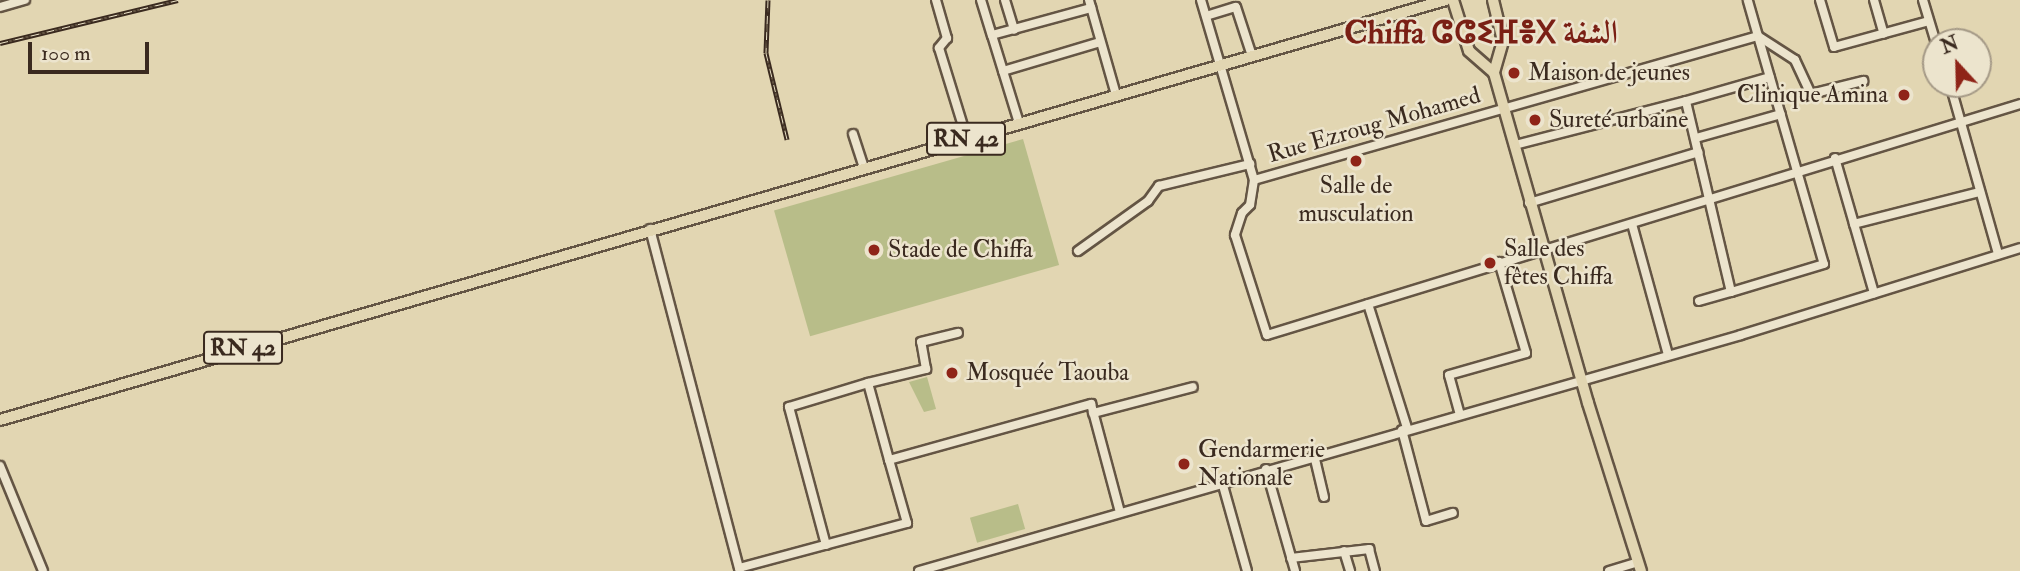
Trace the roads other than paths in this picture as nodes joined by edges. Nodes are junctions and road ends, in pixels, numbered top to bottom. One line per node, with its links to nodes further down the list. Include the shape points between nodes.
1 (25, 0): 14 (street)
2 (936, 0): 39 (street, via 947,38 939,48)
3 (981, 0): 20 (street)
4 (1005, 0): 18 (street)
5 (1201, 0): 15 (street)
6 (1446, 0): 23 (main road, RN 42)
7 (1453, 0): 26 (main road, via 1469,51)
8 (1493, 0): 26 (main road, via 1503,41)
9 (1748, 0): 21 (street)
10 (1820, 0): 19 (street, via 1834,47)
11 (1874, 0): 19 (street)
12 (1923, 0): 16 (street)
13 (1090, 4): 18 (street); 22 (street)
14 (0, 7)
15 (1206, 16): 23 (street, via 1236,7); 24 (street)
16 (1929, 21): 17 (street); 19 (street)
17 (1931, 28)
18 (1014, 30): 20 (street)
19 (1884, 34)
20 (992, 35): 25 (street)
21 (1759, 36): 27 (street); 28 (street, via 1795,60 1811,94); 33 (street, Rue Ezroug Mohamed)
22 (1100, 42): 25 (street); 29 (street)
23 (1252, 56): 24 (main road, RN 42)
24 (1222, 65): 29 (main road, RN 42); 43 (street)
25 (1003, 71): 35 (street)
26 (1494, 73): 33 (main road)
27 (1770, 77): 31 (street); 34 (street)
28 (1863, 81)
29 (1116, 95): 35 (main road, RN 42)
30 (1955, 98): 36 (street)
31 (1686, 101): 38 (street); 40 (street)
32 (2020, 104): 36 (street)
33 (1505, 108): 40 (main road); 46 (street, Rue Ezroug Mohamed)
34 (1781, 114): 38 (street); 45 (street)
35 (1019, 123): 39 (main road, RN 42)
36 (1963, 123): 42 (street); 47 (street)
37 (853, 134): 44 (street)
38 (1696, 138): 41 (street)
39 (967, 139): 44 (main road, RN 42)
40 (1515, 145): 49 (main road)
41 (1699, 152): 48 (street); 49 (street)
42 (1835, 158): 45 (street); 51 (street)
43 (1250, 163): 46 (street); 54 (street, via 1159,186 1148,201)
44 (864, 168): 52 (main road, RN 42)
45 (1796, 170): 48 (street); 58 (street, via 1824,264)
46 (1254, 180): 61 (street, via 1250,205 1242,213 1235,235 1267,335)
47 (1980, 192): 51 (street); 56 (street)
48 (1710, 198): 50 (street); 58 (street)
49 (1530, 203): 55 (main road)
50 (1632, 224): 55 (street); 63 (street)
51 (1854, 224): 59 (street)
52 (650, 229): 69 (main road, RN 42); 83 (street)
53 (2020, 248): 56 (street)
54 (1078, 251)
55 (1545, 251): 57 (street); 64 (main road)
56 (1998, 254): 59 (street)
57 (1499, 262): 61 (street); 68 (street, via 1526,353 1449,375)
58 (1731, 292): 60 (street)
59 (1874, 293): 63 (street)
60 (1699, 301)
61 (1368, 304): 70 (street)
62 (958, 333): 65 (street, via 921,342 926,369)
63 (1668, 355): 64 (street)
64 (1581, 378): 68 (street); 82 (main road)
65 (868, 383): 72 (street); 79 (street, via 789,407)
66 (1193, 387): 67 (street)
67 (1093, 413): 72 (street, via 1091,404); 77 (street)
68 (1460, 415): 70 (street)
69 (0, 420)
70 (1404, 429): 71 (street); 78 (street, via 1426,521)
71 (1314, 455): 74 (street); 76 (street)
72 (889, 460): 79 (street, via 907,523)
73 (0, 466): 84 (street)
74 (1266, 468): 75 (street); 81 (street)
75 (1222, 482): 77 (street); 86 (street)
76 (1324, 497)
77 (1120, 512): 85 (street)
78 (1453, 513)
79 (826, 545): 83 (street)
80 (1344, 551): 81 (street); 88 (street); 89 (street, via 1369,549)
81 (1291, 558): 87 (street)
82 (1640, 566): 90 (street)
83 (739, 569)
84 (43, 571)
85 (919, 571)
86 (1247, 571)
87 (1294, 571)
88 (1350, 571)
89 (1375, 571)
90 (1609, 571)

